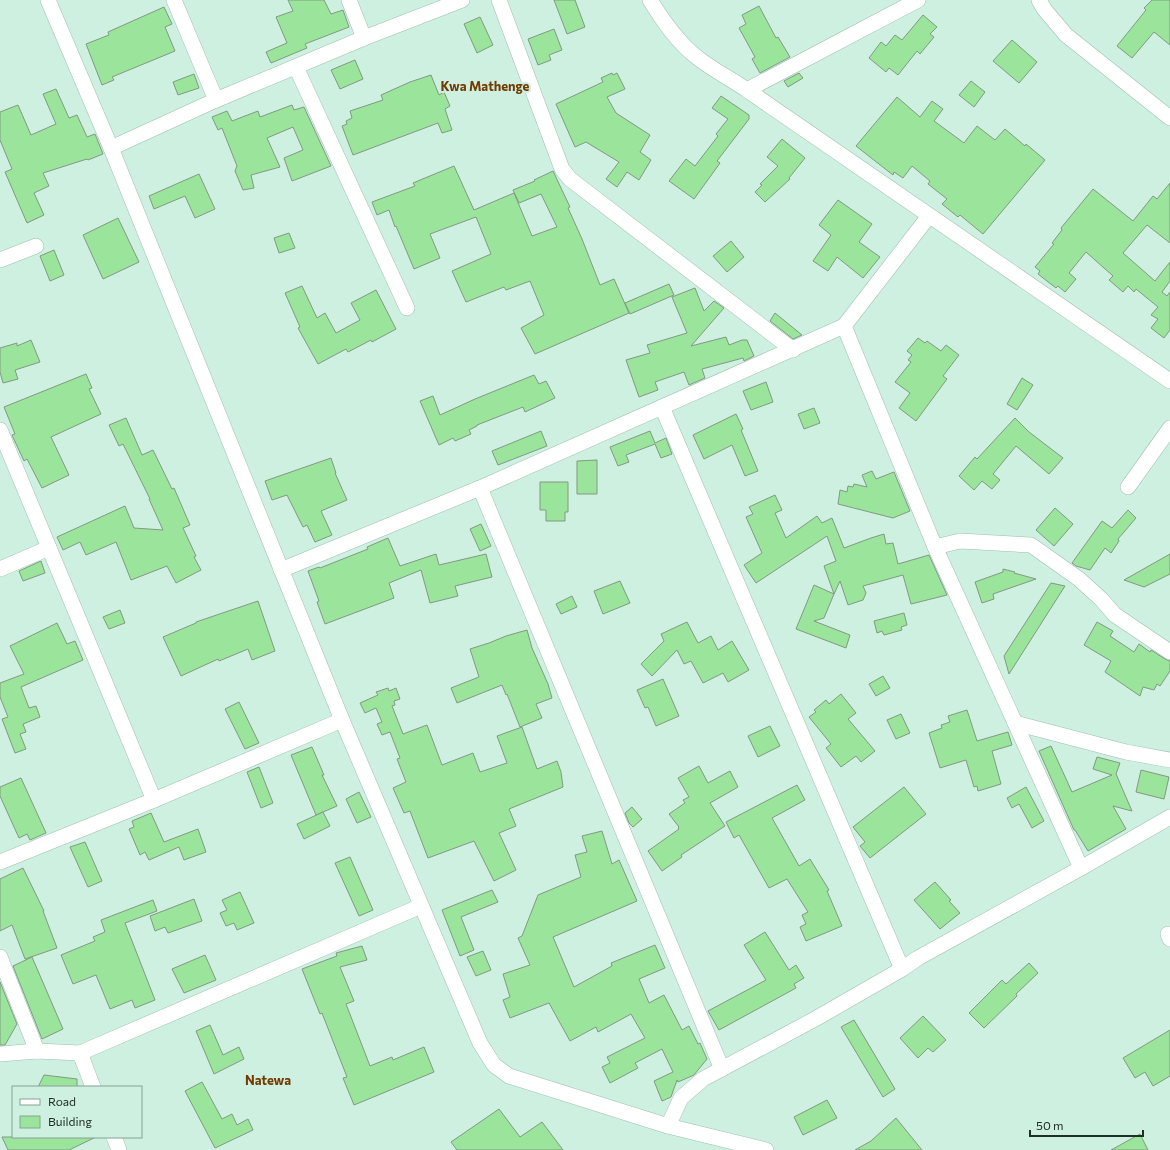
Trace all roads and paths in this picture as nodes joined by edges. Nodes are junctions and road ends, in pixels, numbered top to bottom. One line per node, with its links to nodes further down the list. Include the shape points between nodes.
1 (48, 0): 14 (street)
2 (174, 0): 12 (street)
3 (349, 0): 9 (street)
4 (462, 0): 9 (street)
5 (499, 0): 20 (street, via 562,169 570,179)
6 (650, 0): 11 (street, via 672,33 697,57)
7 (918, 0): 11 (street)
8 (1039, 0): 13 (street, via 1066,35)
9 (364, 38): 10 (street)
10 (296, 67): 12 (street); 18 (street)
11 (747, 90): 15 (street)
12 (216, 100): 14 (street)
13 (1170, 118)
14 (111, 148): 30 (street)
15 (929, 216): 19 (street); 21 (street)
16 (36, 246): 17 (street)
17 (0, 260)
18 (407, 308)
19 (844, 326): 20 (street); 27 (street)
20 (793, 350): 22 (street)
21 (1170, 381)
22 (662, 407): 26 (street); 41 (street)
23 (1170, 428): 25 (street)
24 (0, 430): 28 (street)
25 (1128, 487)
26 (480, 488): 30 (street); 45 (street)
27 (935, 547): 31 (street, via 960,541 1031,545 1079,580 1115,615); 33 (street)
28 (49, 548): 29 (street); 35 (street)
29 (0, 569)
30 (281, 570): 32 (street)
31 (1170, 652)
32 (342, 720): 35 (street); 39 (street)
33 (1015, 723): 34 (street, via 1126,752); 38 (street)
34 (1170, 760)
35 (154, 800): 37 (street)
36 (1170, 817): 38 (street)
37 (0, 862)
38 (1081, 868): 41 (street)
39 (421, 906): 43 (street); 47 (street, via 480,1043 494,1065 509,1076)
40 (0, 957): 42 (street)
41 (902, 969): 45 (street)
42 (37, 1051): 43 (street); 44 (street)
43 (80, 1053): 46 (street)
44 (0, 1054)
45 (722, 1068): 47 (street, via 703,1079 681,1098)
46 (93, 1086)
47 (668, 1126): 50 (street)
48 (114, 1138): 49 (street)
49 (119, 1150)
50 (766, 1150)

